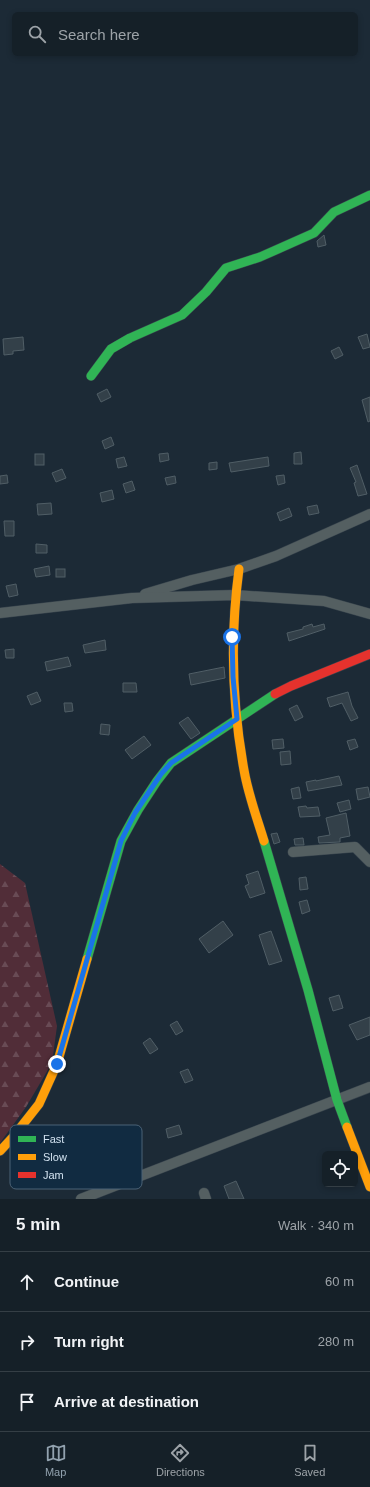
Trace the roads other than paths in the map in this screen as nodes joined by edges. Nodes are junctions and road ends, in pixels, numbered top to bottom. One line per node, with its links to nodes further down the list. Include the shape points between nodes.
1 (370, 196): 2 (street, via 334,212 314,233 260,257 226,268 182,315 110,349)
2 (91, 376)
3 (370, 514): 4 (street, via 276,556)
4 (239, 569): 5 (street); 6 (street)
5 (235, 595): 6 (street); 8 (street, via 324,601); 10 (street, via 232,637)
6 (132, 598): 7 (street)
7 (0, 613)
8 (370, 614)
9 (370, 654): 10 (street, via 285,689)
10 (237, 719): 14 (street, via 244,772 308,990); 15 (street, via 171,763 135,813 121,841 57,1064 39,1104)
11 (293, 852): 12 (street, via 354,847)
12 (370, 862)
13 (370, 1087): 14 (street)
14 (337, 1100): 18 (street); 19 (street)
15 (22, 1125)
16 (10, 1140): 17 (street)
17 (0, 1151)
18 (142, 1175)
19 (370, 1187)
20 (107, 1189): 21 (street)
21 (81, 1199)

